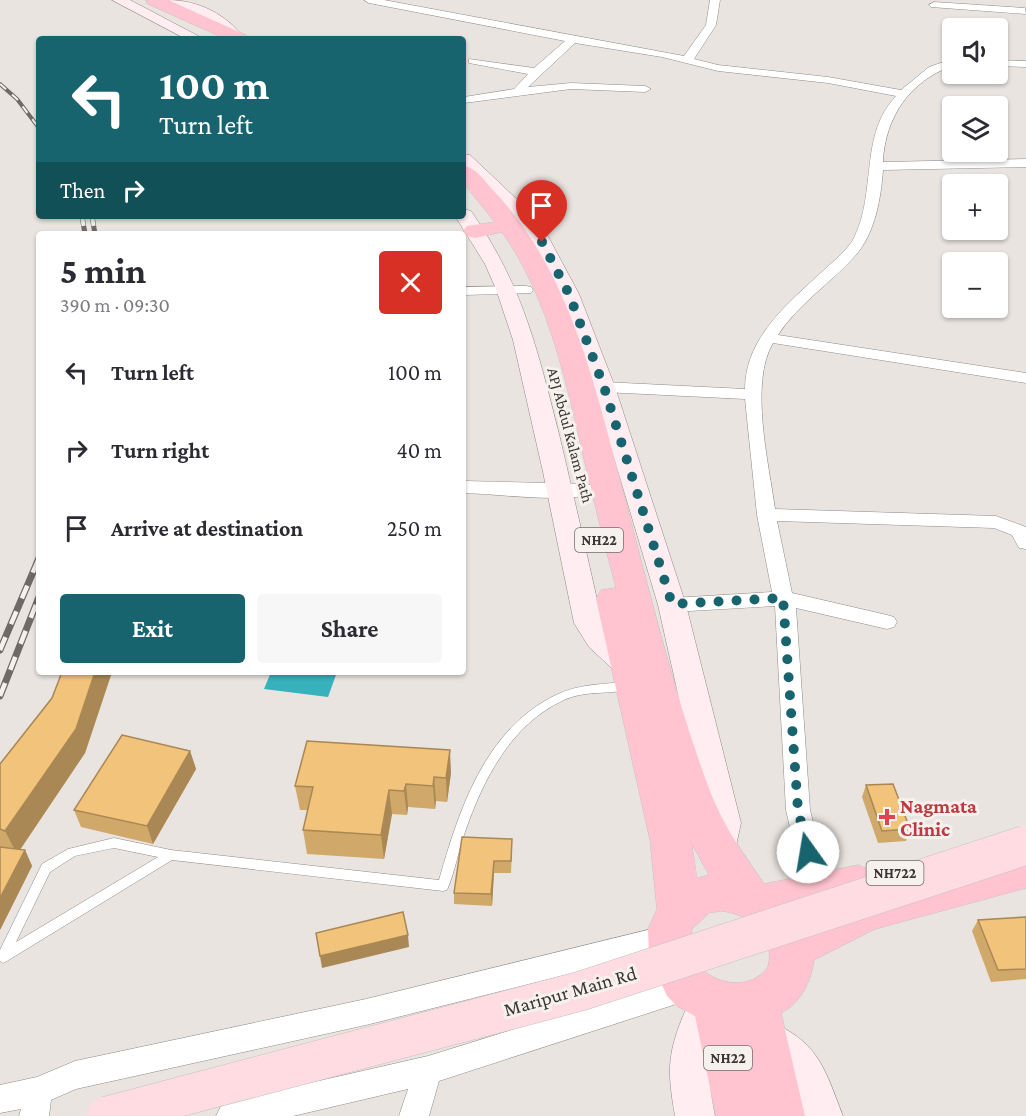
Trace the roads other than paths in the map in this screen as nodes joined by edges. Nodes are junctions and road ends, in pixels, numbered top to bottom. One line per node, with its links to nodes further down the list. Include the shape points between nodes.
1 (119, 0): 5 (street)
2 (369, 0): 9 (street)
3 (715, 0): 10 (street, via 716,13 706,38)
4 (934, 5): 6 (street)
5 (163, 8): 7 (highway); 8 (street)
6 (1025, 8)
7 (212, 36)
8 (212, 36)
9 (573, 39): 10 (street); 15 (street)
10 (687, 60): 18 (street, via 718,68 828,80)
11 (473, 61): 15 (street)
12 (942, 63): 18 (street)
13 (1008, 63): 14 (street)
14 (1026, 64)
15 (536, 72): 17 (street)
16 (645, 89): 17 (street, via 571,87)
17 (518, 92): 19 (street)
18 (904, 94): 22 (street, via 884,121 878,140)
19 (466, 100)
20 (466, 161): 27 (street, NH22, via 517,210 542,242)
21 (1026, 163): 22 (street)
22 (877, 166): 28 (street, via 870,212 861,237)
23 (466, 174): 27 (highway, APJ Abdul Kalam Path / NH22, via 521,241)
24 (466, 195): 25 (highway, APJ Abdul Kalam Path / NH22)
25 (477, 225): 27 (highway, APJ Abdul Kalam Path / NH22)
26 (466, 291): 27 (street)
27 (538, 293): 30 (highway, APJ Abdul Kalam Path / NH22, via 562,327); 33 (highway, APJ Abdul Kalam Path / NH22, via 541,328 570,422)
28 (768, 338): 29 (street); 31 (street, via 759,353)
29 (1026, 378)
30 (592, 388): 31 (street); 34 (highway, APJ Abdul Kalam Path / NH22, via 590,416)
31 (753, 394): 35 (street)
32 (466, 487): 33 (street)
33 (574, 491): 40 (highway, APJ Abdul Kalam Path / NH22)
34 (627, 512): 38 (street, NH22); 44 (highway, APJ Abdul Kalam Path / NH22, via 685,777 701,824)
35 (765, 515): 36 (street, via 996,522 1019,531); 37 (street)
36 (1026, 543)
37 (783, 598): 38 (street); 39 (street); 46 (street, via 798,810)
38 (672, 604): 44 (street, NH22, via 724,823)
39 (888, 622)
40 (631, 676): 43 (lane, via 561,697 538,709 513,732 493,759 462,823 443,886); 48 (highway, APJ Abdul Kalam Path / NH22, via 671,840)
41 (1026, 834): 46 (highway, NH722)
42 (1026, 845): 54 (main road, Maripur Main Rd, bridge, via 581,991)
43 (171, 855): 43 (lane, via 42,933 3,957 46,868 72,852 114,843)
44 (717, 855): 47 (highway, NH22)
45 (1026, 870): 49 (highway, NH722, via 866,912)
46 (818, 893): 47 (highway, NH722)
47 (755, 900): 48 (highway, via 722,892 698,897); 49 (highway, NH22, via 783,924)
48 (674, 924): 50 (highway, NH22, via 669,952 675,967); 53 (street, via 366,1012 75,1075)
49 (792, 949): 50 (highway, NH22, via 790,972 777,991)
50 (729, 1009): 51 (street); 57 (street, NH22, via 699,1023 689,1045 687,1067); 58 (highway, NH22); 59 (highway, NH22); 60 (street, NH22, via 794,1057 809,1079)
51 (428, 1070): 55 (street); 56 (street)
52 (0, 1099): 53 (street)
53 (36, 1103)
54 (107, 1116)
55 (231, 1116)
56 (414, 1116)
57 (695, 1116)
58 (741, 1116)
59 (780, 1116)
60 (822, 1116)

